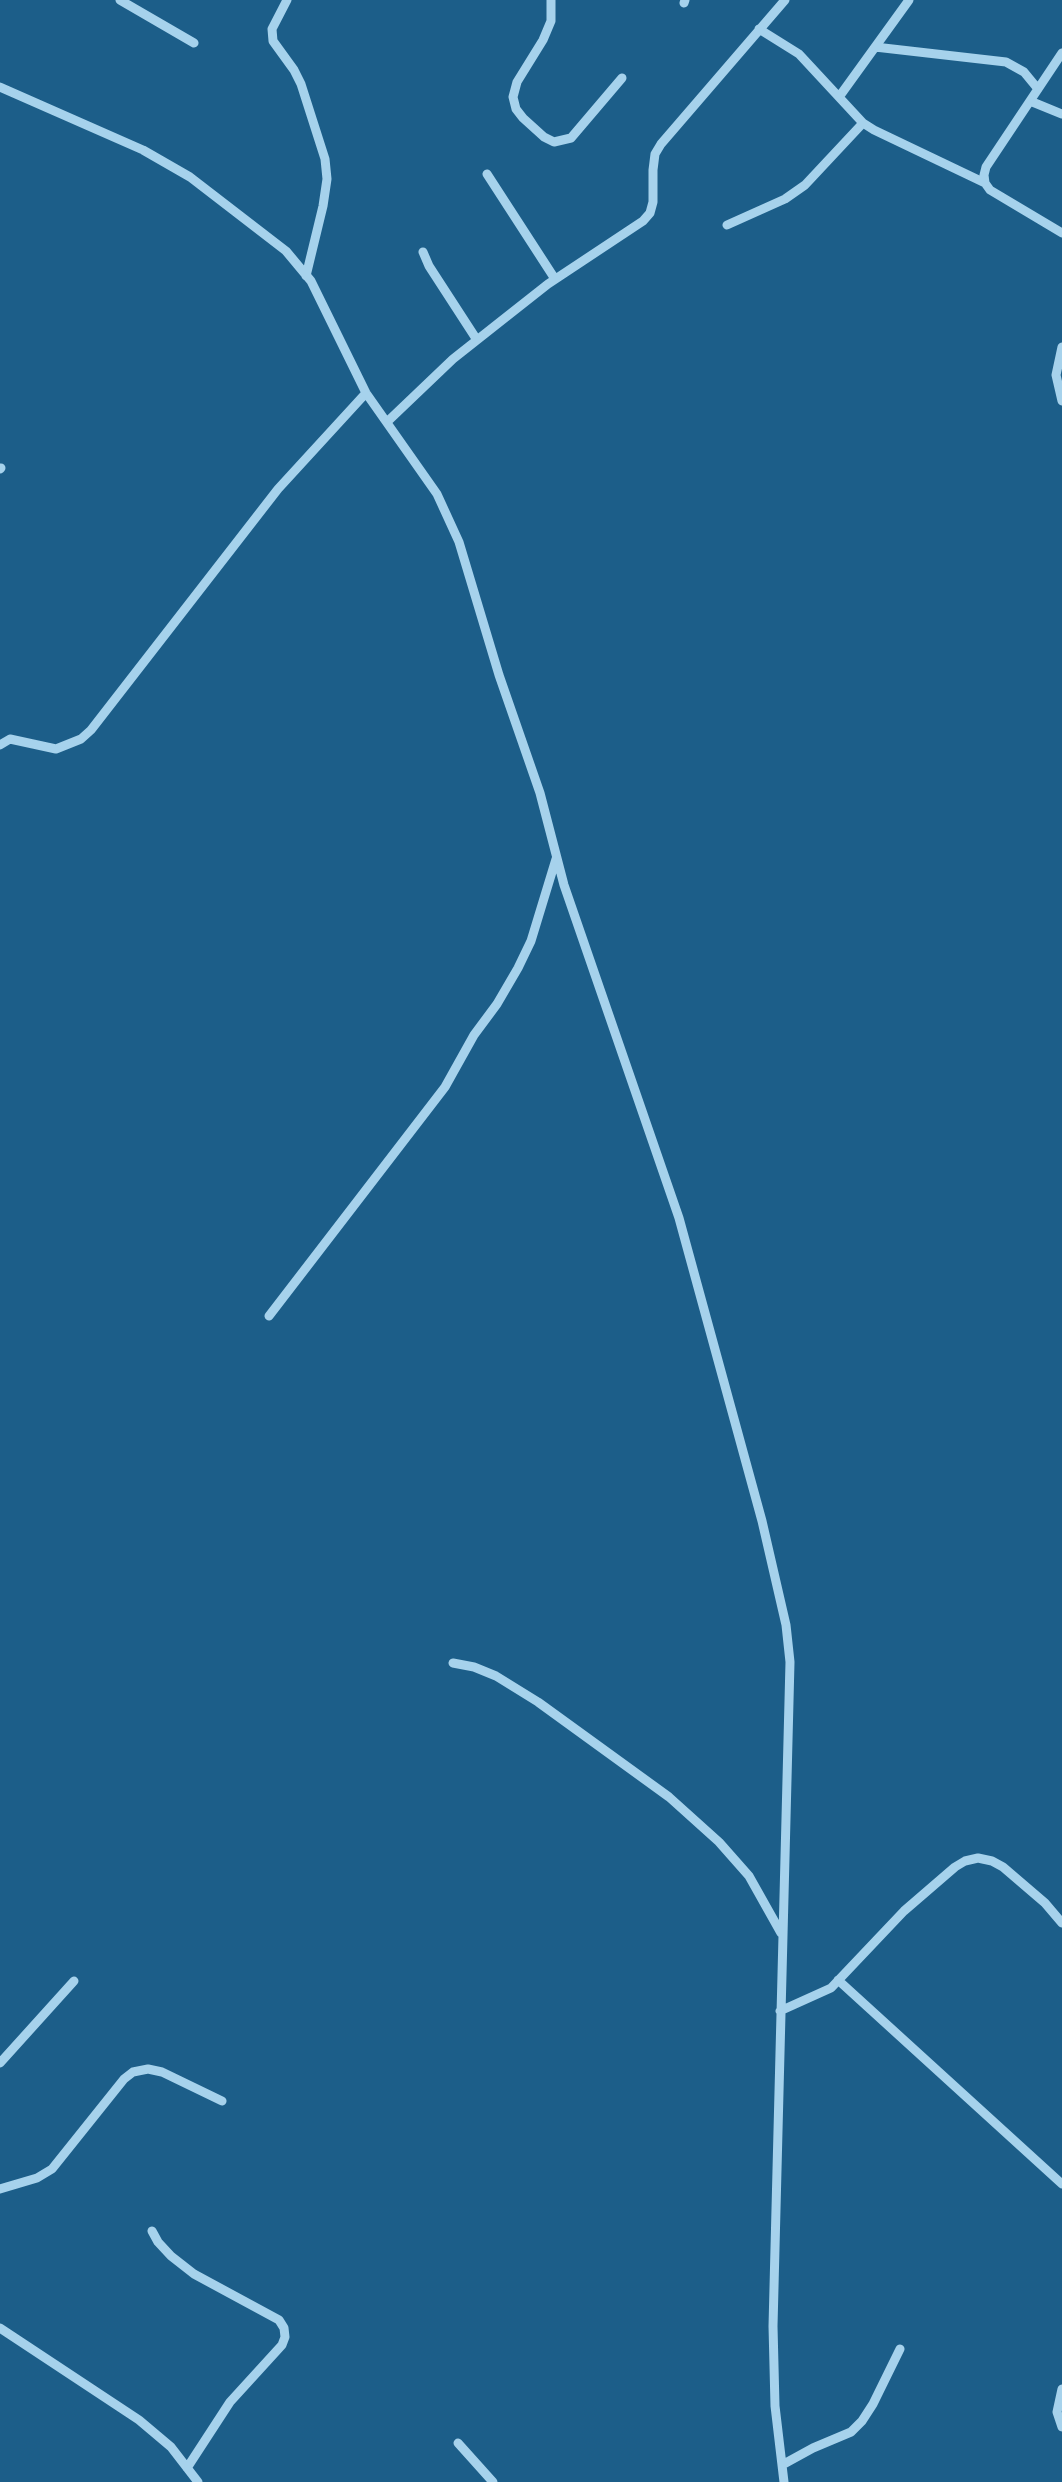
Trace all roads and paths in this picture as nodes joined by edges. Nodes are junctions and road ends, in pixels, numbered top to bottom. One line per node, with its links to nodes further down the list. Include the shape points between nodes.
1 (120, 0): 7 (street)
2 (287, 0): 22 (street, via 272,29 272,41 301,84 325,159 323,206)
3 (550, 0): 10 (street, via 551,21 517,82 513,97 523,118 554,142 571,138)
4 (785, 0): 6 (street)
5 (909, 0): 8 (street)
6 (760, 30): 13 (street, via 799,54); 23 (street, via 661,144 652,170 654,187 650,213)
7 (194, 43)
8 (875, 47): 12 (street, via 1006,62 1024,72); 13 (street)
9 (1062, 52): 12 (street)
10 (622, 78)
11 (0, 87): 22 (street, via 143,150 190,178 286,250)
12 (1038, 90): 14 (street)
13 (839, 97): 16 (street)
14 (1030, 101): 15 (street); 18 (street, via 986,167)
15 (1062, 114)
16 (863, 123): 18 (street); 19 (street, via 805,185 785,199)
17 (487, 174): 23 (street)
18 (985, 183): 20 (street, via 990,190)
19 (727, 226)
20 (1062, 233)
21 (423, 252): 24 (street)
22 (306, 276): 26 (street)
23 (555, 280): 24 (street)
24 (476, 340): 28 (street)
25 (1062, 347): 27 (street, via 1056,375)
26 (366, 393): 28 (street); 29 (street, via 272,497 92,730 81,739 56,749 10,739)
27 (1062, 402)
28 (387, 422): 30 (street, via 437,494 459,542 499,675 540,793)
29 (0, 745)
30 (557, 858): 31 (street, via 531,941 518,968 445,1087); 34 (street, via 679,1218 762,1521 786,1625 790,1662)
31 (269, 1316)
32 (453, 1663): 34 (street, via 496,1676 669,1797 719,1842 749,1876)
33 (1062, 1924): 35 (street, via 1045,1903 1003,1867 978,1858 965,1861 904,1911)
34 (782, 1934): 37 (street)
35 (838, 1980): 37 (street, via 830,1988); 40 (street)
36 (74, 1981): 38 (street)
37 (780, 2011): 48 (street, via 773,2326 775,2406)
38 (0, 2064)
39 (222, 2101): 41 (street, via 162,2072 148,2069 133,2072 52,2169 37,2178)
40 (1062, 2184)
41 (0, 2189)
42 (152, 2231): 49 (street, via 171,2256 194,2274 279,2320 284,2328 282,2345 230,2402)
43 (0, 2328): 49 (street, via 138,2420 171,2447)
44 (900, 2349): 48 (street, via 873,2404 851,2432)
45 (1062, 2388): 46 (street, via 1057,2412)
46 (1062, 2427)
47 (458, 2443): 51 (street)
48 (782, 2465): 52 (street)
49 (187, 2468): 50 (street)
50 (198, 2482)
51 (493, 2482)
52 (784, 2482)

